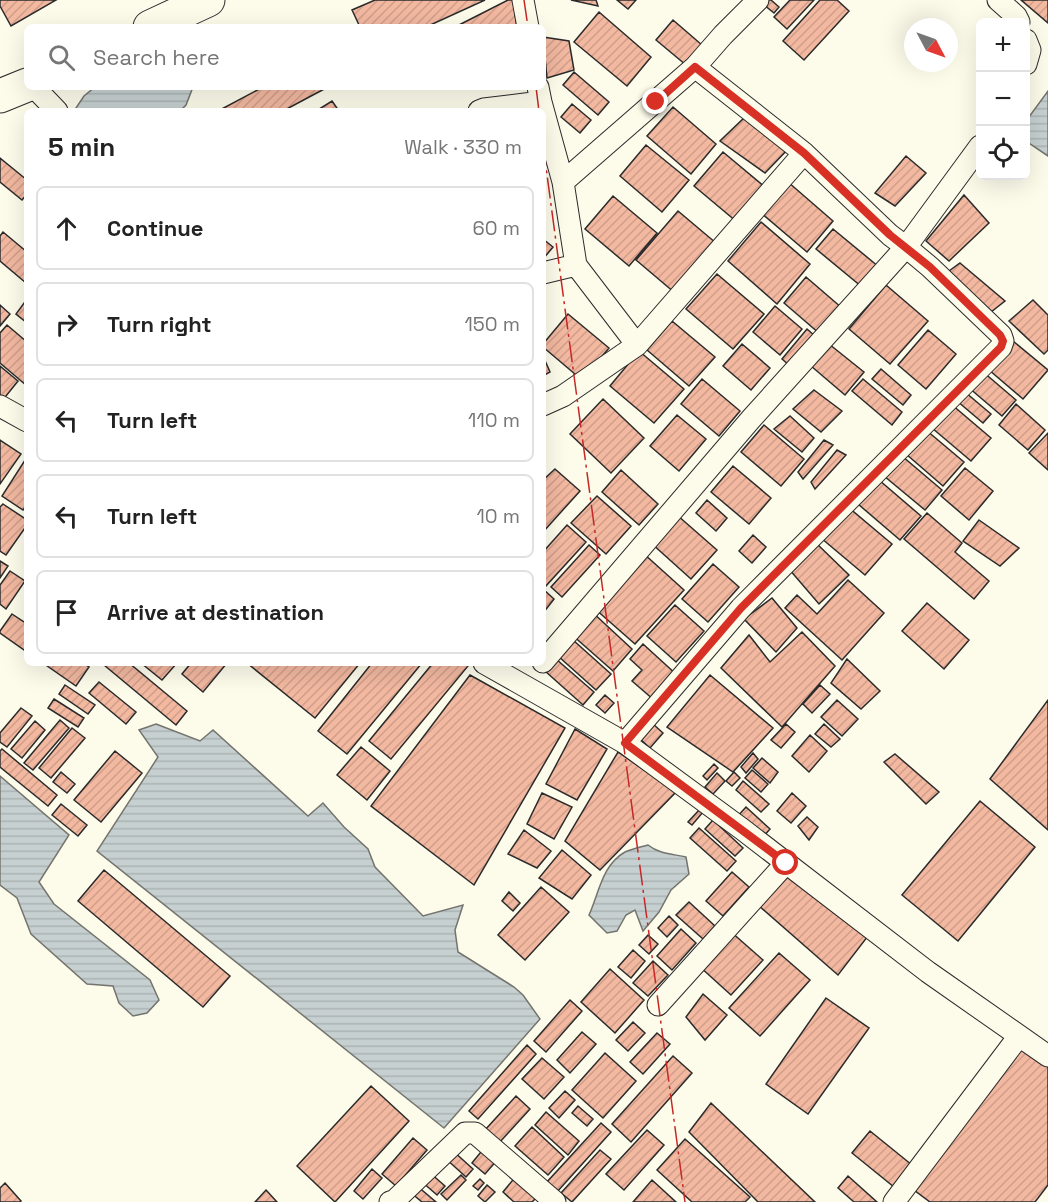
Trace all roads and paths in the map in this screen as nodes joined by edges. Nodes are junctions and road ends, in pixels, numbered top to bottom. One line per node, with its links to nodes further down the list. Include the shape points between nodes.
1 (208, 0): 6 (highway)
2 (523, 0): 7 (street)
3 (758, 0): 8 (street)
4 (998, 0): 5 (street)
5 (1017, 18)
6 (156, 24)
7 (527, 24)
8 (695, 67): 17 (street); 18 (street)
9 (24, 86): 12 (highway)
10 (37, 90): 13 (street)
11 (540, 94): 14 (street)
12 (0, 96)
13 (54, 108)
14 (488, 108)
15 (546, 117): 18 (street)
16 (976, 152): 19 (street)
17 (807, 156): 19 (street); 22 (street)
18 (563, 182): 20 (street)
19 (898, 241): 26 (street); 30 (street, via 1000,335 1001,347 741,608)
20 (576, 265): 21 (street); 22 (street)
21 (546, 272)
22 (637, 345): 23 (street)
23 (546, 404)
24 (0, 406): 25 (street)
25 (24, 419)
26 (546, 659)
27 (489, 666): 29 (street)
28 (540, 666): 29 (street)
29 (523, 686): 30 (street)
30 (625, 743): 31 (street)
31 (786, 863): 32 (street); 33 (street)
32 (658, 1005)
33 (1019, 1036): 34 (street); 37 (street)
34 (1048, 1056)
35 (390, 1202): 36 (street, via 465,1133 475,1133)
36 (555, 1202)
37 (894, 1202)

